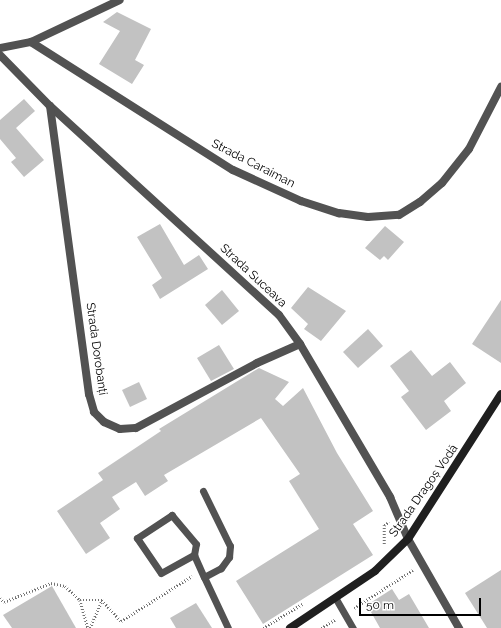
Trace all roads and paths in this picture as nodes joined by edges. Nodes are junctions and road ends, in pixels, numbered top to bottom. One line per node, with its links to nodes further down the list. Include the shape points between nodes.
1 (120, 0): 2 (street)
2 (30, 42): 3 (street); 5 (street, Strada Caraiman, via 233,170 301,201 339,213 368,217 398,214 420,202 442,183 469,149)
3 (0, 48)
4 (0, 55): 6 (street, Strada Suceava)
5 (501, 87)
6 (50, 106): 7 (street, Strada Suceava, via 279,315); 7 (street, Strada Dorobanți, via 89,394 94,412 104,422 120,429 136,428 257,363)
7 (300, 344): 10 (street, Strada Suceava)
8 (501, 394): 11 (main road, Strada Dragoș Vodă)
9 (203, 490): 15 (lane, via 230,546 229,557 221,568)
10 (399, 515): 11 (street, Strada Suceava); 12 (path, via 384,525)
11 (408, 539): 14 (street, Strada Suceava); 17 (main road, Strada Dragoș Vodă, via 375,571)
12 (383, 548)
13 (194, 555): 13 (lane, via 196,544 172,515 137,538 162,573); 15 (lane)
14 (420, 561): 21 (path, via 410,573); 28 (street, Strada Suceava)
15 (203, 574): 19 (path, via 121,621); 23 (lane)
16 (0, 598): 18 (path, via 4,602 51,583 65,586)
17 (336, 599): 21 (lane); 25 (main road, Strada Dragoș Vodă)
18 (80, 600): 19 (path); 22 (path)
19 (102, 600): 22 (path)
20 (308, 600): 24 (path)
21 (344, 614): 26 (path); 27 (lane)
22 (89, 628)
23 (228, 628)
24 (263, 628)
25 (290, 628)
26 (321, 628)
27 (353, 628)
28 (459, 628)

